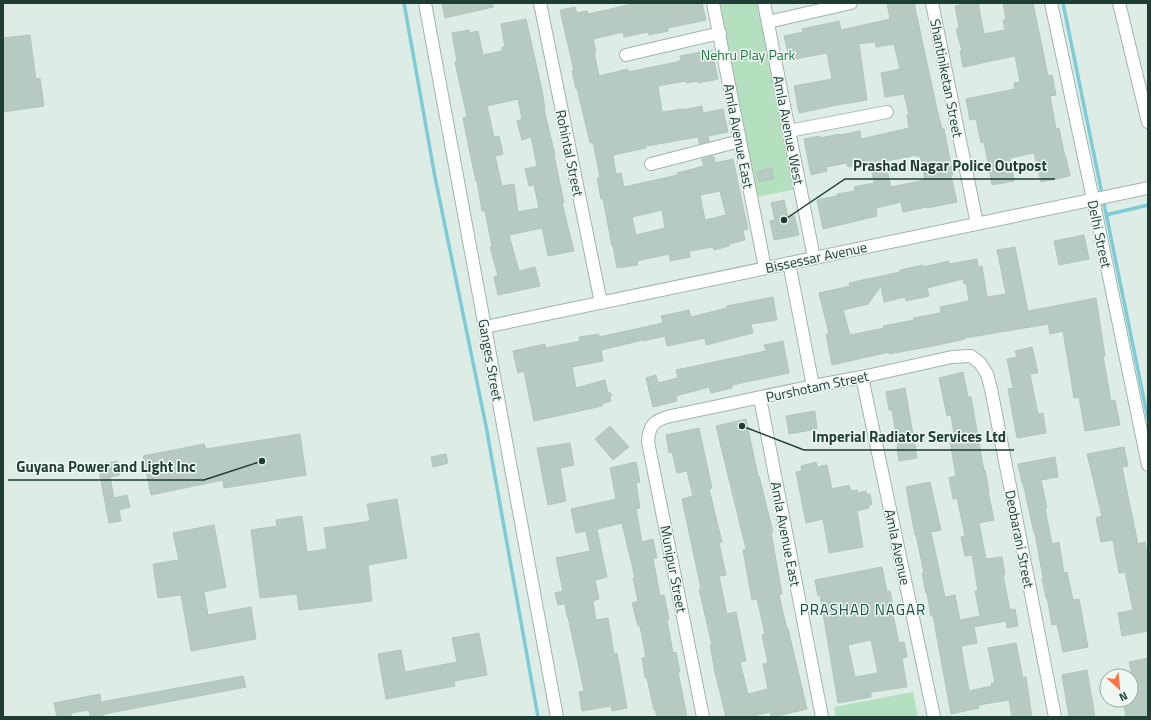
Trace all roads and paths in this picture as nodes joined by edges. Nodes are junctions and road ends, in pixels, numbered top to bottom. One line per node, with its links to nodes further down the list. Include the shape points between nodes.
1 (425, 3): 24 (street, Ganges Street)
2 (540, 3): 23 (street, Rohintal Street)
3 (713, 3): 10 (street, Amla Avenue East)
4 (764, 3): 9 (street, Amla Avenue West)
5 (851, 3): 9 (street)
6 (932, 3): 19 (street, Shantiniketan Street)
7 (1050, 3): 18 (street, Delhi Street)
8 (1120, 3): 13 (street)
9 (768, 22): 14 (street, Amla Avenue West)
10 (720, 33): 11 (street); 15 (street, Amla Avenue East)
11 (626, 55)
12 (887, 112): 14 (street)
13 (1148, 122)
14 (789, 131): 20 (street, Amla Avenue West)
15 (740, 142): 16 (street); 22 (street, Amla Avenue East)
16 (651, 164)
17 (1148, 188): 18 (street, Bissessar Avenue)
18 (1099, 198): 19 (street, Bissessar Avenue); 30 (street, Delhi Street)
19 (977, 224): 20 (street, Bissessar Avenue)
20 (814, 258): 21 (street, Bissessar Avenue)
21 (789, 263): 22 (street, Bissessar Avenue); 27 (street)
22 (765, 268): 23 (street, Bissessar Avenue)
23 (601, 303): 24 (street, Bissessar Avenue)
24 (485, 327): 31 (street, Ganges Street)
25 (980, 362): 26 (street, Purshotam Street, via 971,356 952,357); 35 (street, Deobarani Street, via 990,389)
26 (862, 377): 27 (street, Purshotam Street); 34 (street, Amla Avenue)
27 (813, 386): 28 (street, Purshotam Street)
28 (760, 398): 29 (street, Purshotam Street, via 660,418); 33 (street, Amla Avenue East)
29 (654, 423): 32 (street, Munipur Street, via 648,430 648,442)
30 (1148, 465)
31 (557, 717)
32 (703, 717)
33 (822, 717)
34 (934, 717)
35 (1055, 717)

